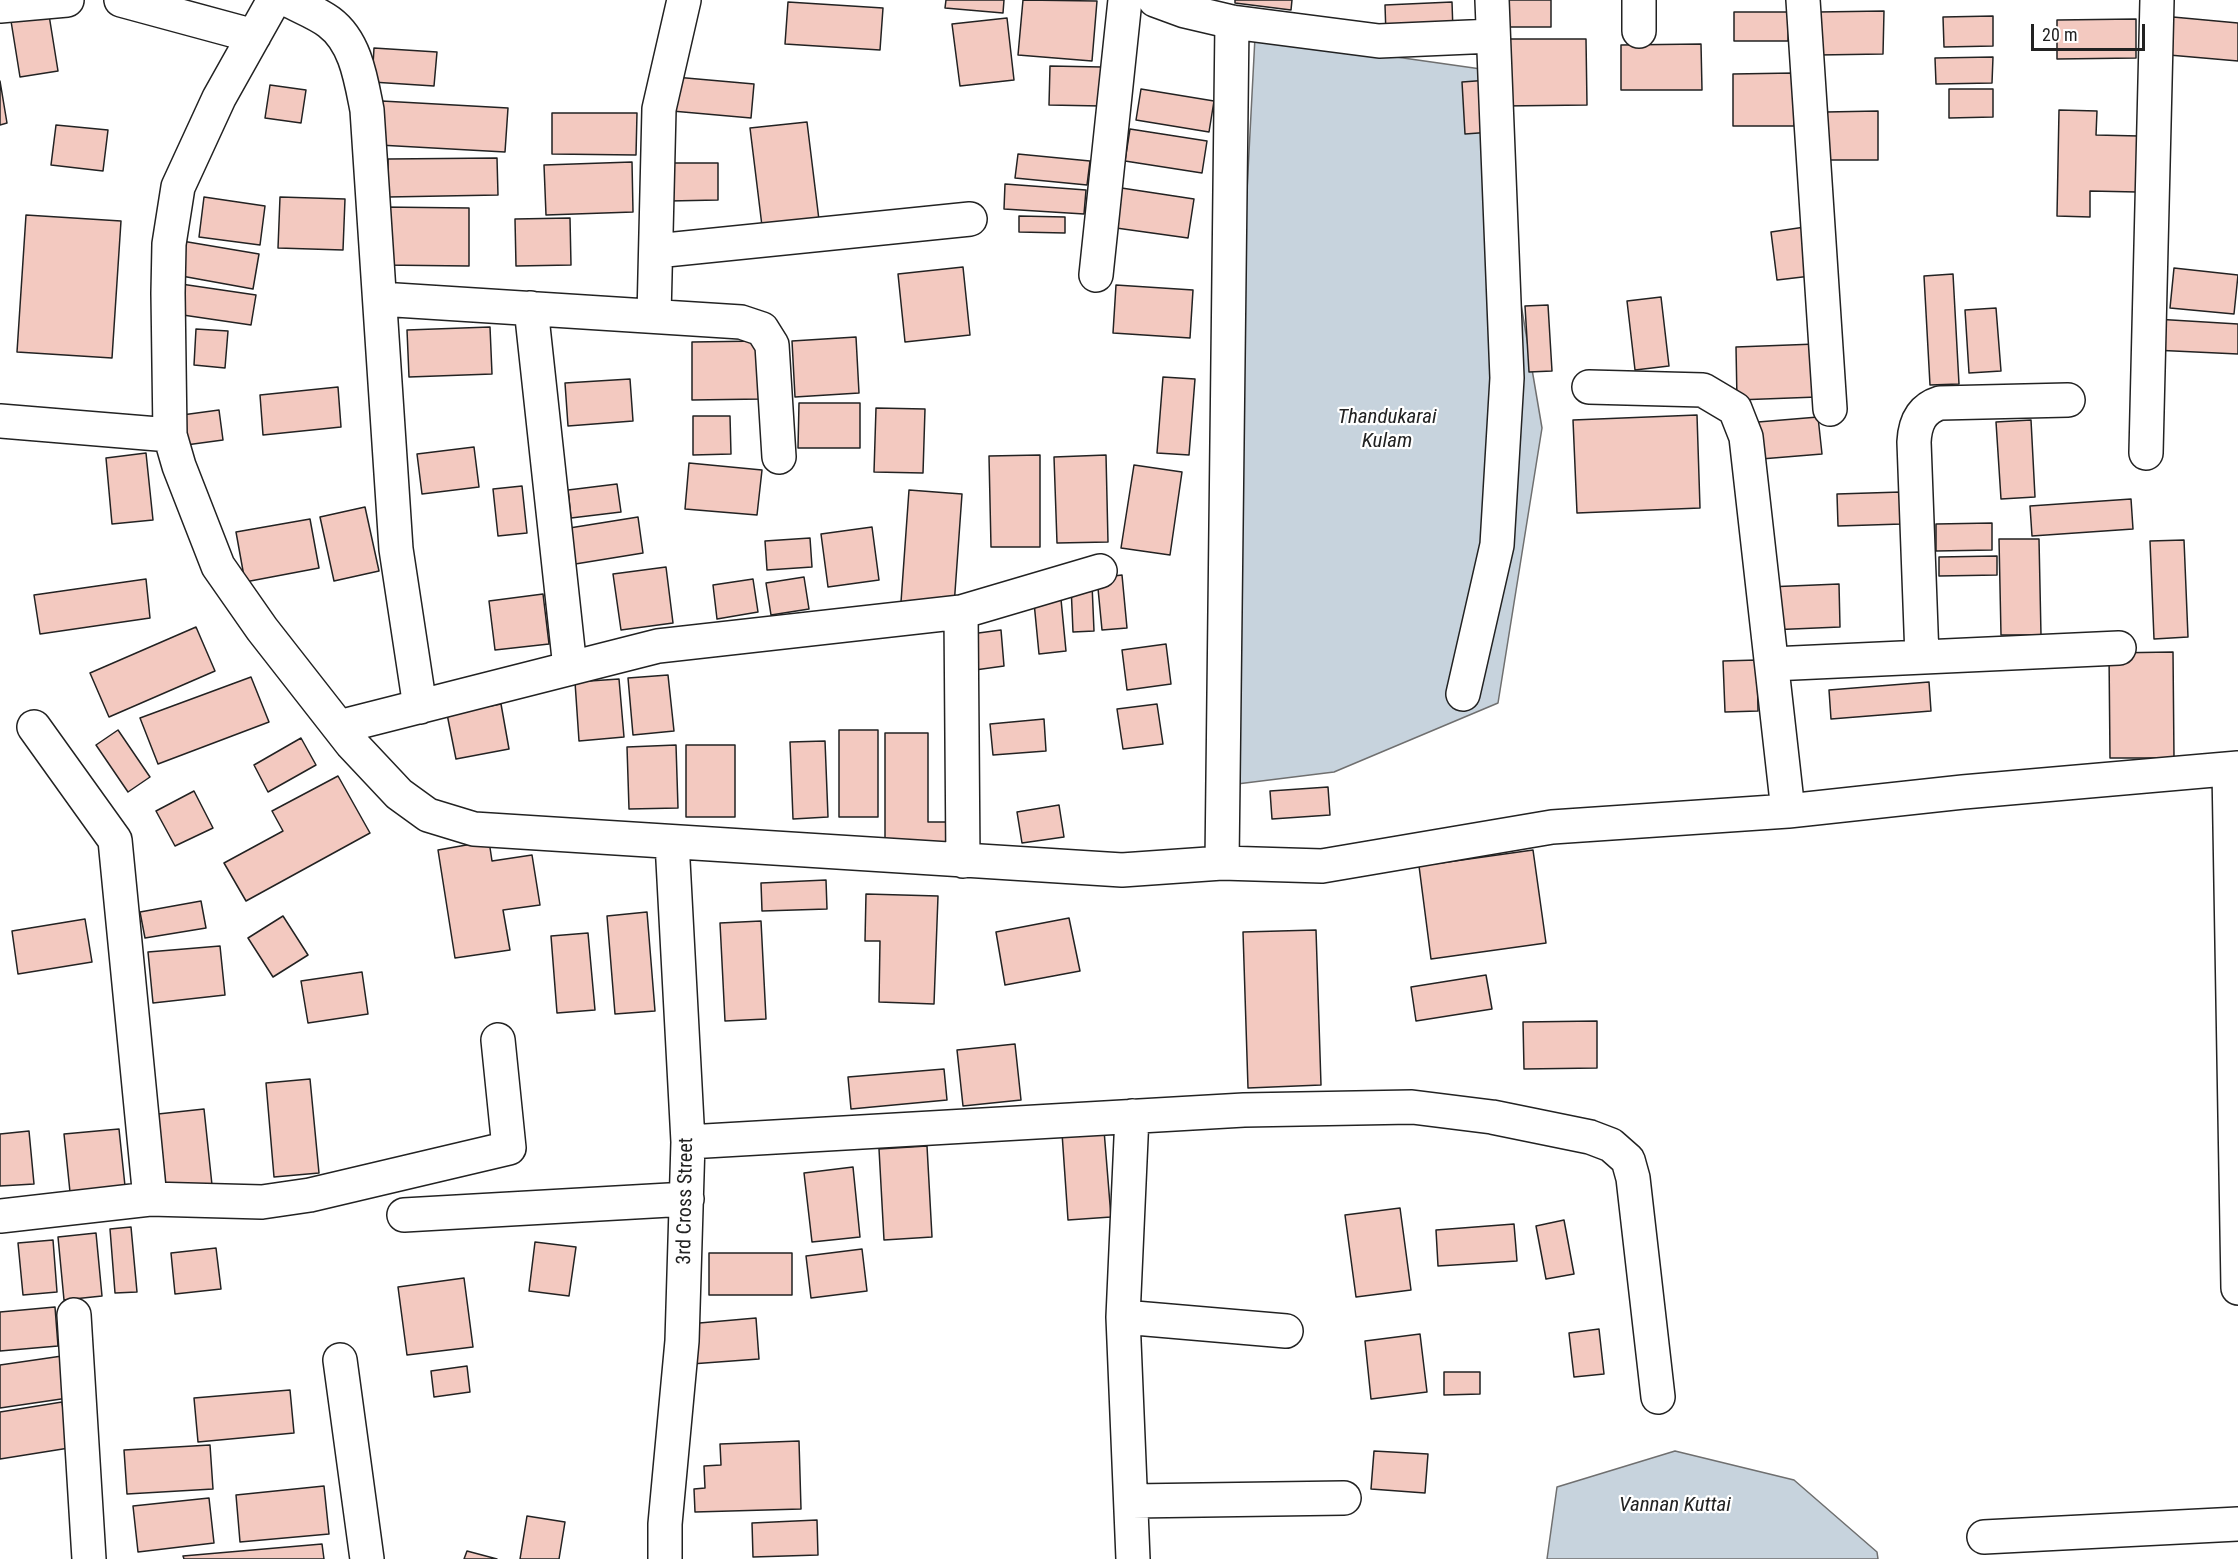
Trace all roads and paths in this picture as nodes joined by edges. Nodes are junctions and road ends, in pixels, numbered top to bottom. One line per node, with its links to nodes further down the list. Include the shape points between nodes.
1 (67, 0): 11 (street)
2 (121, 0): 13 (street)
3 (274, 0): 13 (street)
4 (288, 0): 18 (street, via 330,23 348,46 359,71 367,110)
5 (684, 0): 16 (street, via 658,109)
6 (1125, 0): 17 (street)
7 (1155, 0): 12 (street)
8 (1492, 0): 14 (street)
9 (1803, 0): 23 (street)
10 (2157, 0): 26 (street)
11 (0, 6)
12 (1232, 22): 14 (street, via 1378,41); 42 (street)
13 (254, 36): 25 (street, via 219,98 178,187 169,244)
14 (1493, 36): 34 (street, via 1508,378 1497,545)
15 (970, 219): 16 (street)
16 (656, 251): 20 (street)
17 (1096, 275)
18 (380, 299): 19 (street); 35 (street, via 396,549)
19 (531, 308): 20 (street); 33 (street)
20 (654, 316): 27 (street, via 741,322 762,329 772,345)
21 (1589, 387): 32 (street, via 1703,390 1735,409 1746,437)
22 (2068, 400): 31 (street, via 1940,403 1920,416 1914,442)
23 (1830, 409)
24 (0, 421): 25 (street)
25 (170, 435): 37 (street, via 218,566)
26 (2146, 453)
27 (779, 457)
28 (1100, 571): 29 (street)
29 (961, 612): 33 (street, via 658,645); 41 (street)
30 (2119, 648): 31 (street)
31 (1922, 657): 32 (street)
32 (1772, 664): 39 (street)
33 (570, 668): 35 (street)
34 (1463, 694)
35 (420, 707): 37 (street)
36 (34, 727): 46 (street, via 115,840)
37 (339, 728): 40 (street, via 399,794 428,814 474,829)
38 (2234, 769): 39 (street); 50 (street)
39 (1788, 810): 42 (street, via 1552,828 1322,866)
40 (672, 842): 41 (street); 45 (street, 3rd Cross Street)
41 (963, 861): 42 (street, via 1122,870)
42 (1222, 863)
43 (498, 1040): 46 (street, via 509,1148 310,1195 262,1202)
44 (1132, 1116): 45 (street); 52 (street); 55 (street, via 1412,1107 1492,1117 1611,1145 1628,1160 1633,1178)
45 (688, 1142): 47 (street, 3rd Cross Street)
46 (150, 1199): 49 (street)
47 (687, 1199): 48 (street); 62 (street, 3rd Cross Street, via 682,1341)
48 (404, 1215)
49 (0, 1216)
50 (2238, 1288)
51 (74, 1315): 60 (street)
52 (1123, 1317): 53 (street); 57 (street)
53 (1286, 1331)
54 (340, 1360): 61 (street)
55 (1658, 1398)
56 (1344, 1498): 57 (street)
57 (1132, 1501): 63 (street)
58 (2238, 1524): 59 (street)
59 (1984, 1537)
60 (89, 1559)
61 (367, 1559)
62 (665, 1559)
63 (1133, 1559)

